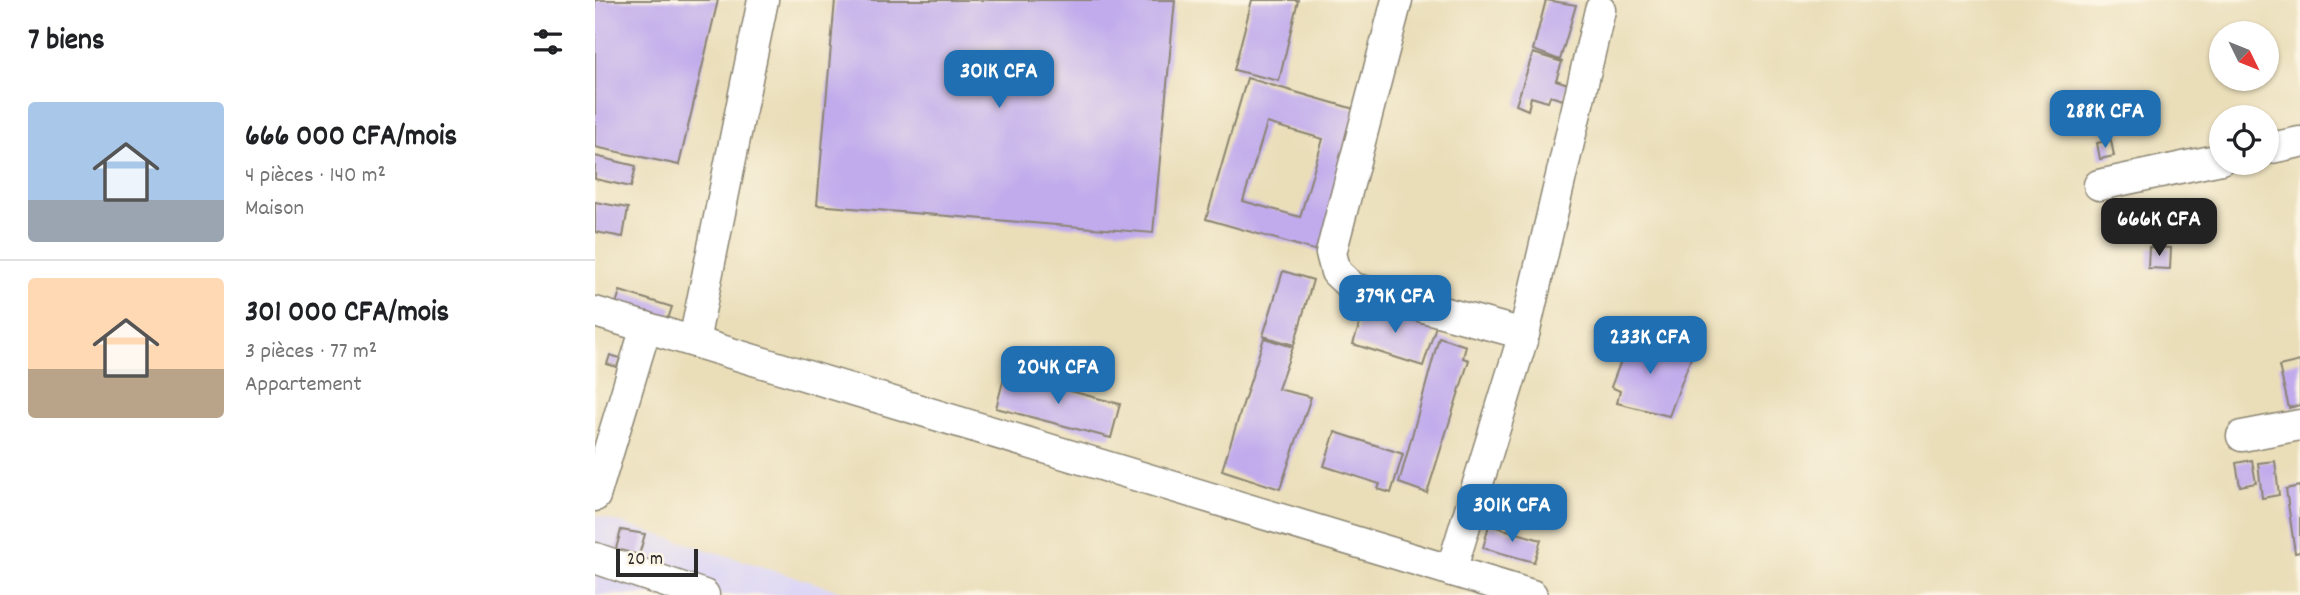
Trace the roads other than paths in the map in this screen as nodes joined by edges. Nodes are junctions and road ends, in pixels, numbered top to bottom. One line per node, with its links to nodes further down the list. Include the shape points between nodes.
1 (762, 0): 11 (street)
2 (1397, 0): 10 (street, via 1331,253 1336,272 1353,288)
3 (1600, 10): 10 (street)
4 (2300, 142): 5 (street)
5 (2279, 146)
6 (2209, 162): 7 (street)
7 (2099, 185)
8 (595, 312): 9 (street)
9 (646, 327): 11 (street); 14 (street)
10 (1524, 334): 16 (street)
11 (694, 341): 16 (street)
12 (2300, 425): 13 (street)
13 (2242, 436)
14 (595, 496)
15 (595, 558): 17 (street)
16 (1451, 570): 18 (street)
17 (703, 595)
18 (1532, 595)

